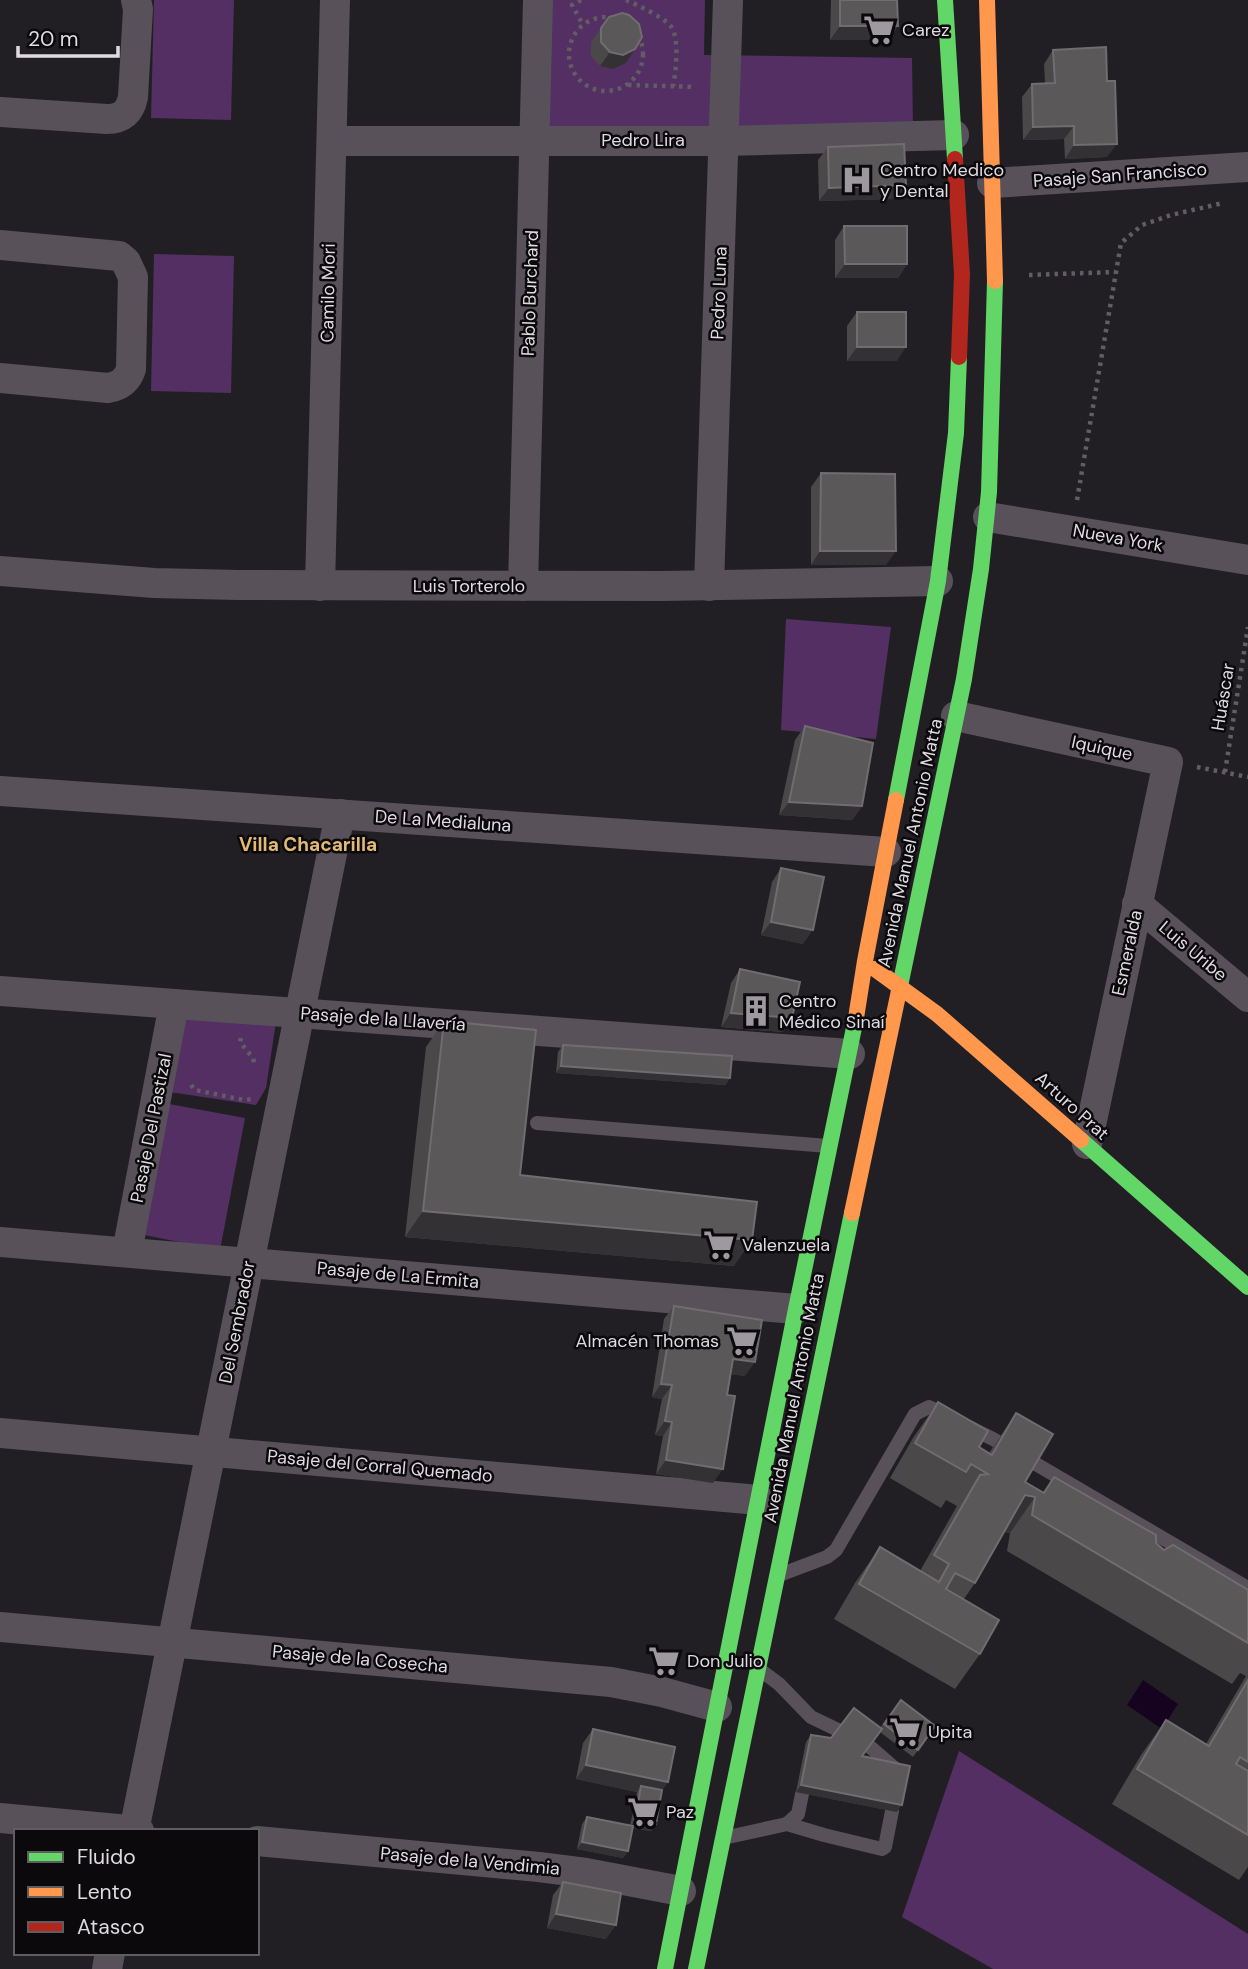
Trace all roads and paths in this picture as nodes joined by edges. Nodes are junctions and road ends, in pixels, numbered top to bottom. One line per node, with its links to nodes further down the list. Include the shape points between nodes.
1 (136, 0): 13 (street, via 133,97 125,114 107,119)
2 (335, 0): 16 (street, Camilo Mori)
3 (538, 0): 15 (street, Pablo Burchard)
4 (581, 0): 9 (path, via 572,5)
5 (626, 0): 11 (path, via 669,24 674,32)
6 (728, 0): 12 (street, Pedro Luna)
7 (945, 0): 14 (main road, Avenida Manuel Antonio Matta)
8 (987, 0): 19 (main road, Avenida Manuel Antonio Matta)
9 (583, 25): 10 (path, via 569,50 575,74 594,89 617,90); 10 (path, via 614,17 635,30 641,40 642,65)
10 (627, 85): 11 (path)
11 (673, 86): 12 (path)
12 (726, 87): 17 (street, Pedro Luna)
13 (0, 112)
14 (954, 135): 17 (street, Pedro Lira); 29 (main road, Avenida Manuel Antonio Matta, via 962,274 960,353 956,433)
15 (534, 140): 16 (street, Pedro Lira); 17 (street, Pedro Lira); 31 (street, Pablo Burchard)
16 (332, 141): 30 (street, Camilo Mori)
17 (724, 141): 32 (street, Pedro Luna)
18 (1248, 167): 19 (street, Pasaje San Francisco)
19 (992, 183): 23 (main road, Avenida Manuel Antonio Matta)
20 (1234, 200): 22 (path, via 1142,225 1121,243)
21 (0, 245): 24 (street, via 118,256 126,261 133,277 131,369 124,381 108,388)
22 (1115, 272): 23 (path); 26 (path)
23 (994, 276): 25 (main road, Avenida Manuel Antonio Matta)
24 (0, 379)
25 (988, 517): 26 (street, Nueva York); 34 (main road, Avenida Manuel Antonio Matta)
26 (1072, 530): 27 (street, Nueva York)
27 (1248, 560)
28 (0, 571): 30 (street, Luis Torterolo, via 154,583)
29 (938, 582): 32 (street, Luis Torterolo); 40 (main road, Avenida Manuel Antonio Matta)
30 (320, 586): 31 (street, Luis Torterolo)
31 (523, 586): 32 (street, Luis Torterolo)
32 (709, 586)
33 (1248, 627): 36 (path, Huáscar)
34 (956, 716): 35 (street, Iquique); 43 (main road, Avenida Manuel Antonio Matta)
35 (1168, 762): 36 (path); 41 (street, Esmeralda)
36 (1225, 772): 37 (path)
37 (1248, 777)
38 (0, 791): 39 (street, De La Medialuna)
39 (340, 814): 40 (street, De La Medialuna); 48 (street, Del Sembrador)
40 (887, 852): 42 (main road, Avenida Manuel Antonio Matta)
41 (1137, 904): 45 (street, Luis Uribe); 54 (street, Esmeralda)
42 (865, 961): 43 (main road, Arturo Prat); 49 (main road, Avenida Manuel Antonio Matta)
43 (900, 986): 54 (main road, Arturo Prat); 64 (main road, Avenida Manuel Antonio Matta)
44 (0, 991): 46 (street, Pasaje de la Llavería)
45 (1248, 997)
46 (174, 1004): 47 (street, Pasaje de la Llavería); 57 (street, Pasaje Del Pastizal)
47 (244, 1009): 48 (street, Pasaje de la Llavería); 50 (path, via 240,1042 253,1058)
48 (300, 1013): 49 (street, Pasaje de la Llavería); 52 (street, Del Sembrador)
49 (850, 1055): 55 (main road, Avenida Manuel Antonio Matta)
50 (255, 1072)
51 (189, 1082): 52 (path, via 195,1090 208,1093)
52 (282, 1102): 58 (street, Del Sembrador)
53 (537, 1123): 55 (lane)
54 (1087, 1144): 59 (main road, Arturo Prat)
55 (830, 1147): 60 (main road, Avenida Manuel Antonio Matta)
56 (0, 1241): 57 (street, Pasaje de La Ermita)
57 (127, 1252): 58 (street, Pasaje de La Ermita)
58 (249, 1263): 60 (street, Pasaje de La Ermita); 62 (street, Del Sembrador)
59 (1248, 1287)
60 (796, 1309): 63 (main road, Avenida Manuel Antonio Matta)
61 (0, 1433): 62 (street, Pasaje del Corral Quemado)
62 (211, 1452): 63 (street, Pasaje del Corral Quemado); 67 (street, Del Sembrador)
63 (759, 1500): 69 (main road, Avenida Manuel Antonio Matta)
64 (778, 1576): 65 (lane, via 836,1550 915,1414 929,1407 993,1439); 68 (main road, Avenida Manuel Antonio Matta)
65 (1248, 1588)
66 (0, 1627): 67 (street, Pasaje de la Cosecha)
67 (173, 1643): 69 (street, Pasaje de la Cosecha, via 611,1682); 80 (street, Del Sembrador)
68 (759, 1669): 70 (lane); 81 (main road, Avenida Manuel Antonio Matta)
69 (717, 1707): 83 (main road, Avenida Manuel Antonio Matta)
70 (811, 1717): 71 (lane); 72 (lane)
71 (838, 1730)
72 (814, 1732)
73 (869, 1746): 74 (lane)
74 (899, 1772)
75 (802, 1794): 78 (lane, via 798,1814)
76 (892, 1811): 78 (lane, via 881,1849)
77 (0, 1818): 79 (street)
78 (787, 1824): 81 (lane)
79 (115, 1829)
80 (136, 1829)
81 (723, 1838): 85 (main road, Avenida Manuel Antonio Matta)
82 (259, 1841): 83 (street, Pasaje de la Vendimia, via 586,1872)
83 (681, 1891): 84 (main road, Avenida Manuel Antonio Matta)
84 (665, 1969)
85 (696, 1969)

